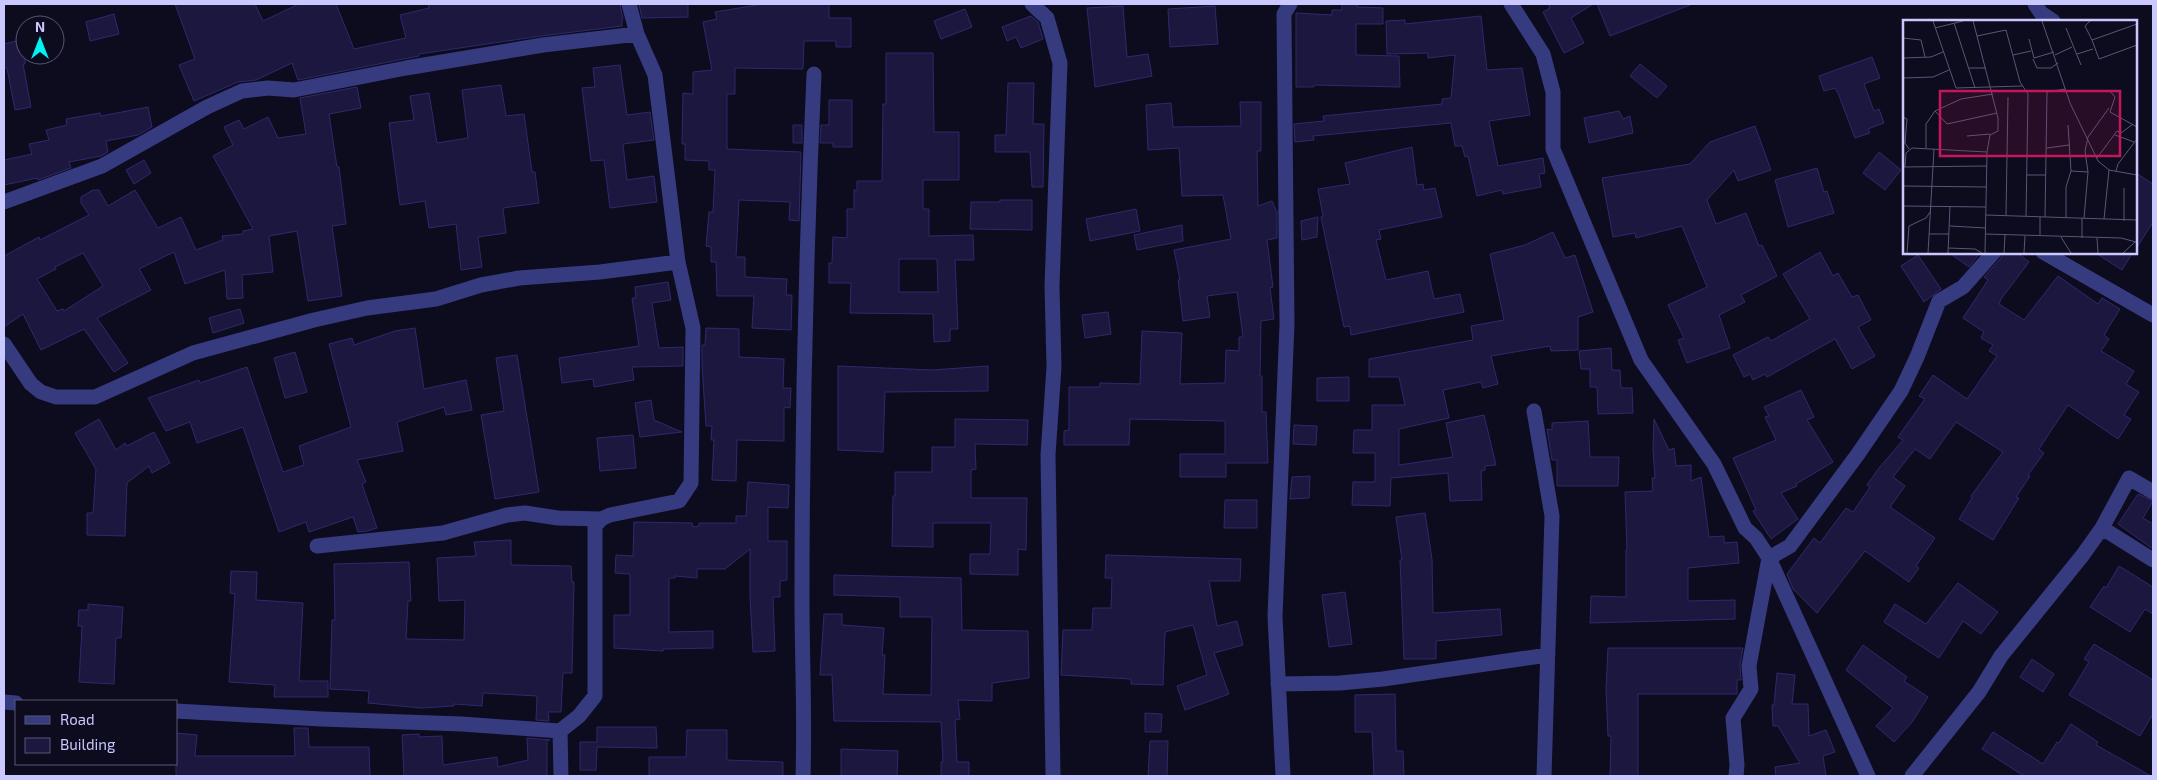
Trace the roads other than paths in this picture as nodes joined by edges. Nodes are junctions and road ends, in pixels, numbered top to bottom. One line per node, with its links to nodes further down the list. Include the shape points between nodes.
1 (629, 4): 7 (street)
2 (1032, 4): 28 (street, via 1047,18 1060,63 1052,286 1054,367 1048,455)
3 (1290, 4): 23 (street, via 1284,14 1287,324 1275,616)
4 (1511, 4): 20 (street, via 1543,54 1552,92 1553,149 1641,360 1714,464 1745,528)
5 (2035, 4): 6 (street)
6 (2052, 20)
7 (637, 34): 9 (street, via 543,45 294,90 242,91 102,166); 12 (street, via 656,75)
8 (814, 74): 27 (street, via 808,192 802,599)
9 (4, 202)
10 (1992, 254): 20 (street, via 1963,287 1939,300 1901,391 1790,546)
11 (2046, 254): 13 (street)
12 (678, 262): 14 (street, via 519,278 481,285 436,299 332,316 193,353 94,397 56,397 41,392 31,384); 17 (street, via 693,328 691,483 679,501)
13 (2153, 315)
14 (4, 344)
15 (1534, 411): 22 (street, via 1552,516)
16 (2153, 492): 18 (street, via 2129,478)
17 (601, 518): 19 (street, via 558,518 526,513 507,515 443,534); 25 (street, via 594,526 596,696)
18 (2102, 528): 21 (street); 33 (street)
19 (317, 546)
20 (1769, 558): 31 (street, via 1749,666 1751,689 1733,718); 32 (street)
21 (2153, 560)
22 (1548, 655): 23 (street, via 1383,679); 30 (street)
23 (1278, 684): 29 (street)
24 (178, 711): 25 (street)
25 (560, 731): 26 (street)
26 (561, 776)
27 (803, 776)
28 (1053, 776)
29 (1282, 776)
30 (1544, 776)
31 (1736, 776)
32 (1868, 776)
33 (1912, 776)

